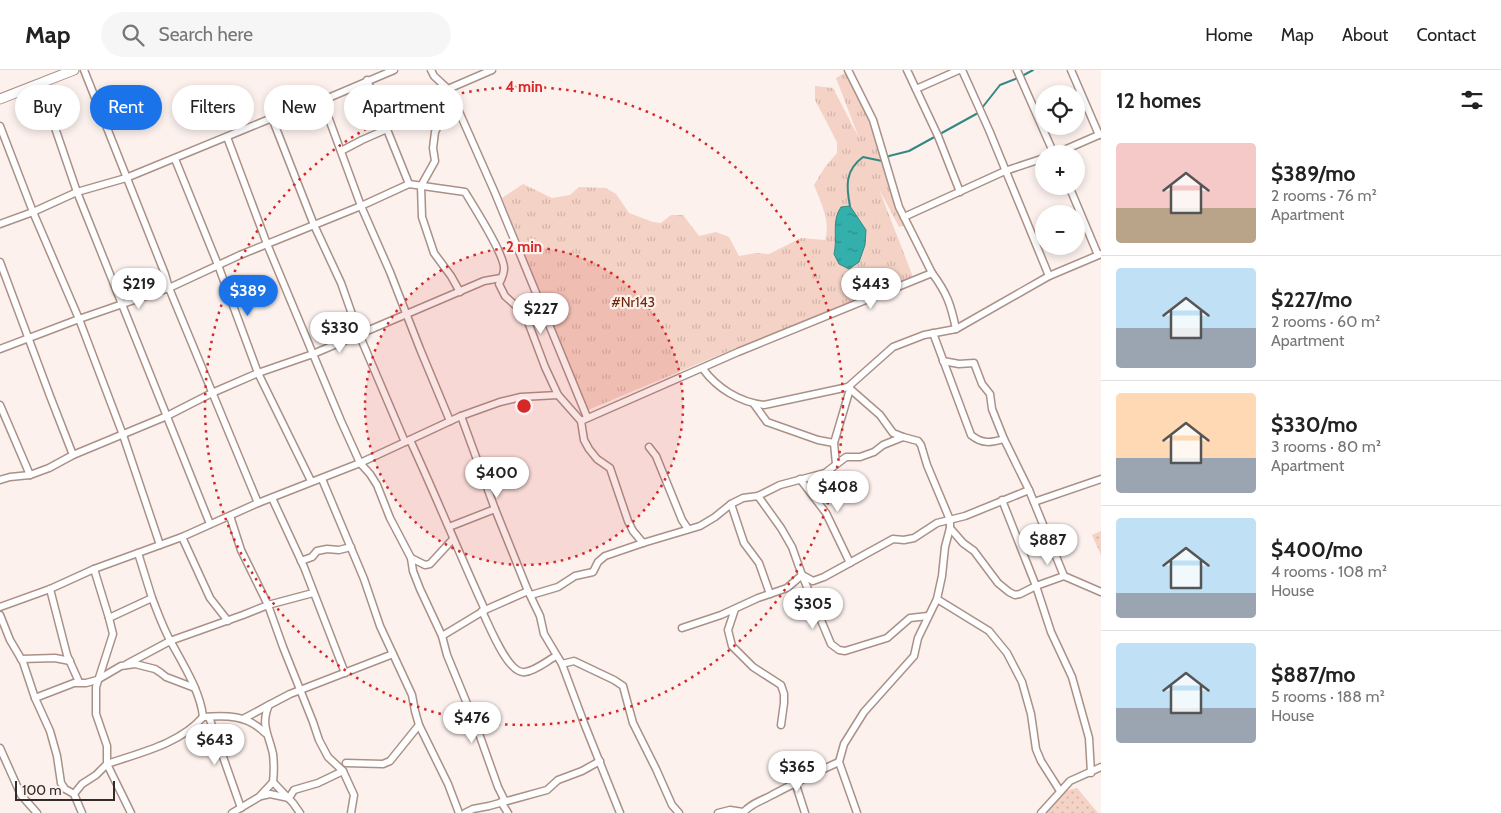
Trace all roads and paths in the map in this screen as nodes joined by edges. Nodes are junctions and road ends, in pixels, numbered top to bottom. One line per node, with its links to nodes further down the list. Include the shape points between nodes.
1 (74, 70): 11 (street)
2 (84, 70): 36 (street)
3 (394, 70): 12 (street)
4 (431, 70): 15 (street)
5 (492, 70): 16 (street)
6 (848, 70): 44 (street, via 873,120)
7 (907, 70): 17 (street)
8 (961, 70): 17 (street); 35 (street)
9 (1017, 70): 30 (street)
10 (1071, 70): 28 (street)
11 (63, 72): 13 (street)
12 (366, 80): 14 (street); 18 (street)
13 (40, 84): 19 (street); 39 (street)
14 (368, 85)
15 (444, 85)
16 (457, 85)
17 (916, 89): 40 (street)
18 (334, 95)
19 (0, 99)
20 (264, 121): 29 (street)
21 (463, 122): 75 (street, via 495,193)
22 (0, 126): 43 (street)
23 (277, 130): 46 (street)
24 (333, 130): 32 (street)
25 (385, 130): 32 (street)
26 (387, 130): 37 (street)
27 (437, 130): 38 (street, via 434,161)
28 (1100, 135): 31 (street)
29 (227, 137): 33 (street); 47 (street)
30 (1051, 145)
31 (1076, 145)
32 (341, 151): 42 (street)
33 (175, 159): 36 (street); 50 (street)
34 (1035, 161): 35 (street)
35 (1005, 172): 40 (street); 52 (street)
36 (126, 178): 39 (street); 54 (street)
37 (409, 184): 38 (street); 42 (street)
38 (421, 186): 53 (street, via 465,192 500,255 504,268); 55 (street, via 422,217 427,235 434,253)
39 (77, 192): 43 (street); 56 (street)
40 (960, 192): 44 (street)
41 (1072, 195): 48 (street)
42 (360, 206): 46 (street); 57 (street)
43 (33, 212): 45 (street); 58 (street)
44 (904, 217): 51 (street)
45 (0, 224)
46 (314, 225): 47 (street); 61 (street, via 341,283)
47 (267, 244): 50 (street); 64 (street)
48 (1100, 255): 52 (street)
49 (0, 262): 62 (street)
50 (218, 265): 54 (street); 67 (street)
51 (932, 273): 59 (street, via 949,300); 66 (street)
52 (1049, 276): 59 (street)
53 (501, 278): 55 (street, via 484,281); 70 (street, via 499,284 505,296 525,314)
54 (168, 288): 56 (street); 69 (street)
55 (460, 292): 57 (street)
56 (122, 304): 58 (street); 73 (street)
57 (407, 315): 61 (street); 76 (street)
58 (79, 319): 62 (street); 77 (street)
59 (956, 330): 60 (street)
60 (933, 333): 65 (street); 68 (street, via 888,350)
61 (359, 334): 64 (street); 80 (street)
62 (30, 338): 63 (street); 83 (street)
63 (0, 349)
64 (313, 354): 67 (street); 84 (street)
65 (943, 361): 79 (street, via 974,363 982,384 990,394 992,409); 79 (street, via 971,435 986,443)
66 (703, 369): 71 (street, via 710,379 728,392); 75 (street)
67 (258, 373): 69 (street); 91 (street)
68 (849, 388): 71 (street, via 764,405); 78 (street, via 880,415 893,433); 81 (street)
69 (212, 393): 73 (street); 97 (street)
70 (558, 395): 74 (street, via 521,397); 75 (street)
71 (754, 404): 81 (street, via 767,422)
72 (0, 405): 86 (street)
73 (167, 416): 77 (street); 102 (street)
74 (461, 416): 76 (street); 99 (street)
75 (584, 419): 108 (street, via 584,440 597,459 610,468 625,516)
76 (450, 420): 80 (street)
77 (123, 435): 83 (street); 109 (street)
78 (903, 438): 85 (street, via 860,457 846,457); 101 (street, via 918,441 921,445)
79 (1004, 439): 92 (street)
80 (407, 441): 84 (street); 103 (street)
81 (834, 443): 85 (street)
82 (649, 447): 105 (street)
83 (74, 455): 86 (street)
84 (360, 463): 87 (street); 112 (street, via 377,486)
85 (836, 464): 88 (street, via 825,473)
86 (30, 475): 90 (street)
87 (322, 478): 91 (street); 110 (street)
88 (800, 479): 93 (street); 114 (street, via 826,513)
89 (1101, 479): 96 (street)
90 (0, 480)
91 (311, 481): 94 (street)
92 (1029, 490): 95 (street); 96 (street)
93 (758, 496): 98 (street); 117 (street, via 792,547)
94 (272, 498): 97 (street); 113 (street)
95 (1002, 500): 101 (street); 120 (street)
96 (1034, 502): 118 (street)
97 (258, 503): 100 (street)
98 (731, 504): 105 (street, via 708,522); 125 (street, via 744,542 759,563)
99 (495, 509): 103 (street); 124 (street)
100 (230, 516): 102 (street); 128 (street, via 241,550)
101 (950, 520): 104 (street); 114 (street, via 938,523 914,538 893,539)
102 (210, 524): 106 (street)
103 (449, 527): 107 (street)
104 (950, 528): 120 (street, via 1009,592 1020,594); 127 (street)
105 (688, 529): 108 (street)
106 (182, 537): 109 (street); 135 (street, via 210,598)
107 (453, 538): 115 (street); 131 (street)
108 (644, 543): 124 (street, via 605,556 593,572 574,576 558,587)
109 (160, 545): 111 (street)
110 (351, 547): 113 (street, via 317,551 312,557); 139 (street)
111 (138, 553): 116 (street); 126 (street)
112 (411, 558): 115 (street); 119 (street)
113 (301, 560): 123 (street)
114 (850, 563): 117 (street, via 813,581)
115 (430, 564): 119 (street)
116 (94, 570): 121 (street); 134 (street)
117 (802, 575): 125 (street, via 787,588); 133 (street, via 831,644 839,650 887,638 910,618)
118 (1064, 576): 120 (street); 122 (street)
119 (415, 578): 137 (street)
120 (1036, 586): 164 (street, via 1072,676 1089,738)
121 (50, 589): 129 (street); 142 (street)
122 (1101, 592)
123 (314, 593): 128 (street); 145 (street)
124 (530, 593): 131 (street); 140 (street, via 544,634)
125 (770, 594): 130 (street)
126 (152, 598): 134 (street); 138 (street)
127 (937, 599): 133 (street); 167 (street, via 989,632 1007,654 1022,682 1041,762)
128 (268, 605): 135 (street); 149 (street)
129 (0, 607)
130 (735, 609): 136 (street); 155 (street, via 728,630 732,646 753,666 781,685 784,694)
131 (483, 611): 137 (street); 140 (street, via 503,654 519,672 526,672)
132 (0, 615): 141 (street)
133 (928, 616): 159 (street, via 914,656 864,712 844,744)
134 (109, 618): 146 (street, via 113,634)
135 (228, 621): 138 (street)
136 (682, 628)
137 (442, 636): 171 (street)
138 (170, 641): 144 (street); 148 (street)
139 (393, 654): 145 (street); 154 (street, via 412,695)
140 (556, 656): 143 (street)
141 (21, 659): 142 (street); 150 (street)
142 (70, 661): 147 (street)
143 (562, 664): 158 (street); 183 (street, via 574,661 623,686 633,723 672,805)
144 (121, 666): 146 (street); 148 (street, via 136,664 149,667 166,678)
145 (345, 673): 149 (street)
146 (97, 680): 147 (street); 161 (street, via 96,714 107,746)
147 (79, 682): 150 (street)
148 (195, 688): 152 (street)
149 (300, 690): 151 (street); 163 (street, via 322,747)
150 (35, 698): 168 (street, via 54,744 61,783)
151 (270, 705): 153 (street); 156 (street)
152 (206, 717): 153 (street); 161 (street, via 169,741); 172 (street)
153 (242, 718): 156 (street)
154 (419, 725): 160 (street, via 390,761 383,764); 179 (street)
155 (781, 725)
156 (265, 733): 165 (street, via 273,756)
157 (0, 748): 173 (street, via 21,795)
158 (600, 761): 171 (street, via 558,780 547,790); 182 (street)
159 (839, 762): 166 (street); 187 (street)
160 (346, 763)
161 (107, 764): 168 (street); 175 (street)
162 (1101, 767): 164 (street)
163 (343, 771): 170 (street, via 318,784 294,790); 178 (street, via 354,795)
164 (1090, 772): 167 (street, via 1070,781)
165 (273, 782): 169 (street); 170 (street)
166 (795, 782): 185 (street, via 755,802); 186 (street)
167 (1060, 790): 188 (street)
168 (74, 794): 174 (street)
169 (259, 796): 170 (street, via 270,794); 172 (street)
170 (289, 798): 177 (street)
171 (503, 802): 180 (street); 181 (street)
172 (241, 808): 176 (street)
173 (37, 813)
174 (82, 813)
175 (131, 813)
176 (232, 813)
177 (300, 813)
178 (351, 813)
179 (459, 813)
180 (465, 813)
181 (508, 813)
182 (620, 813)
183 (679, 813)
184 (718, 813): 185 (street, via 730,810)
185 (743, 813)
186 (805, 813)
187 (857, 813)
188 (1040, 813)

